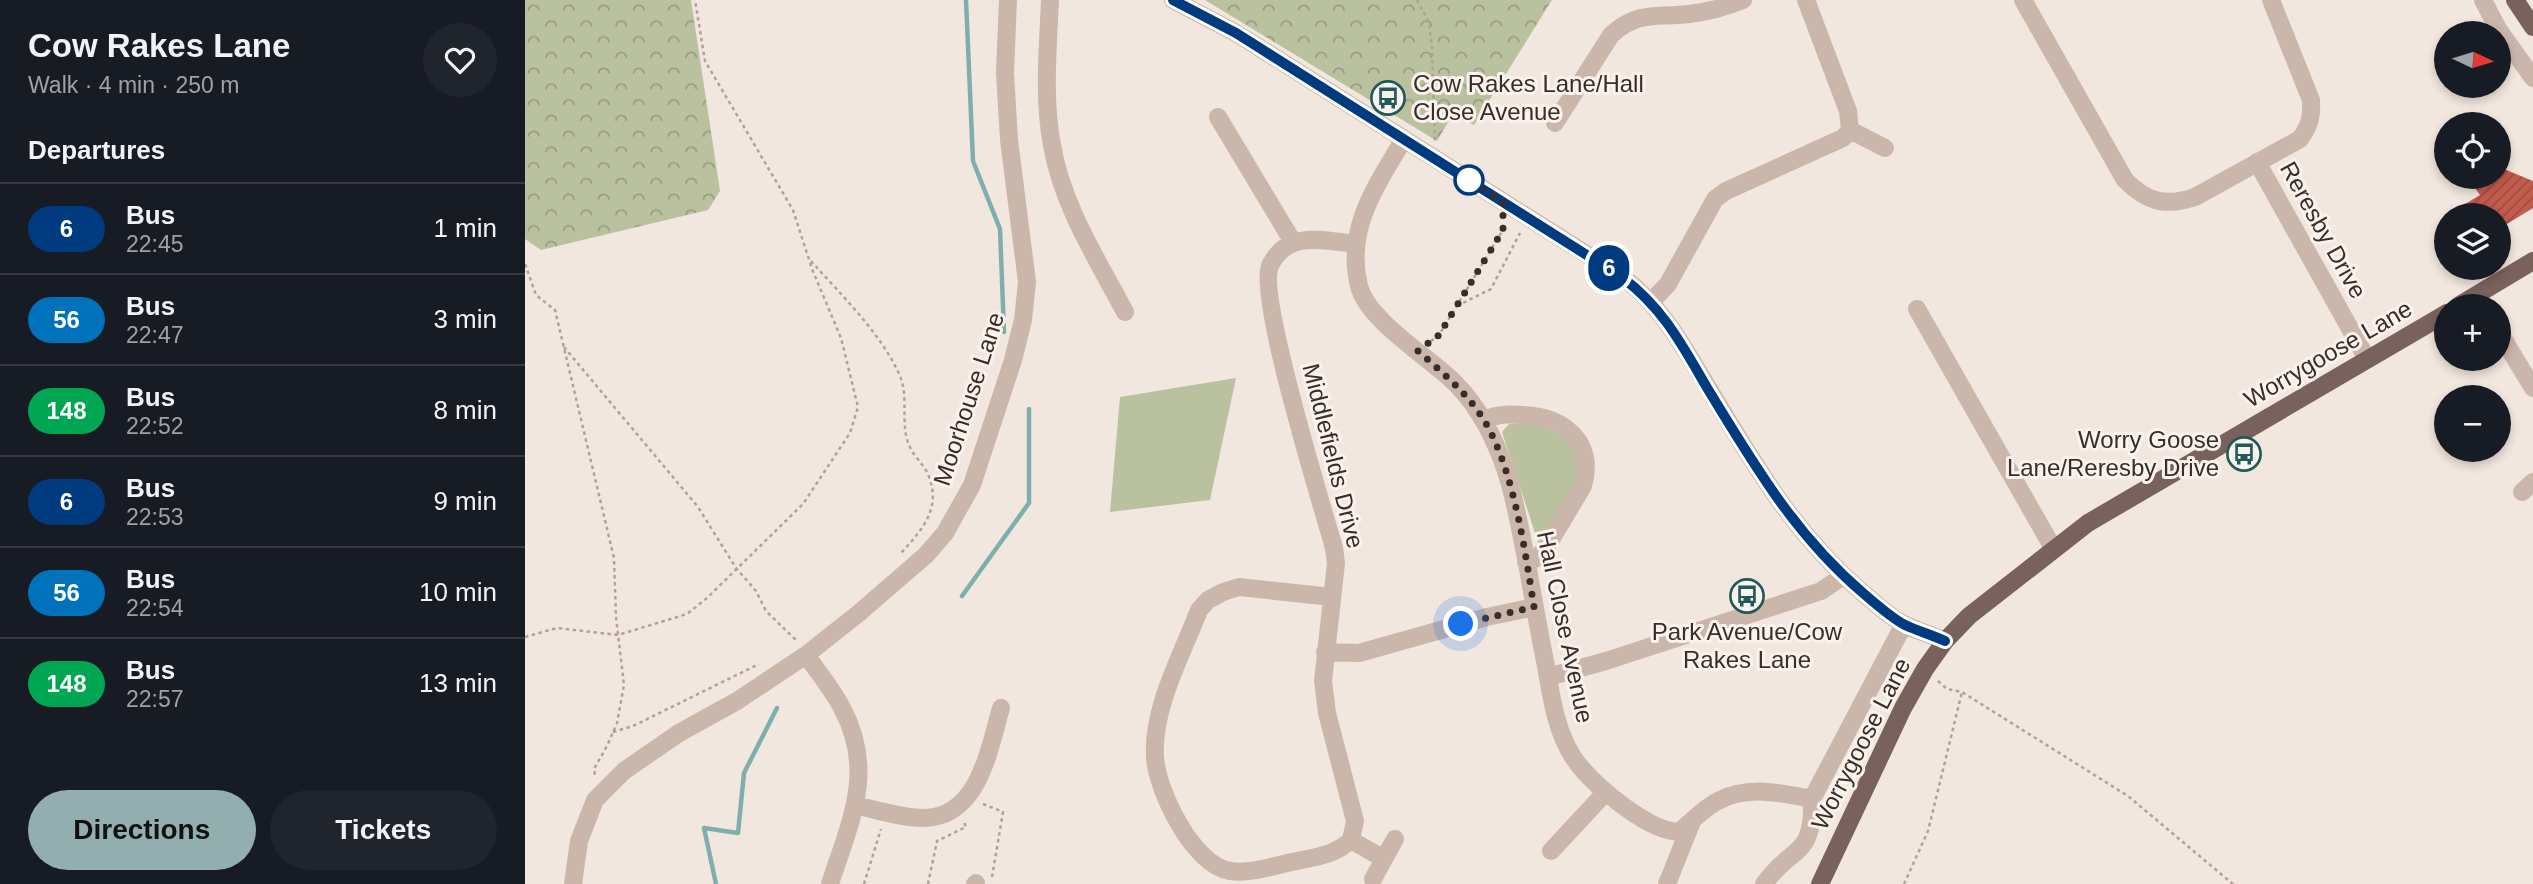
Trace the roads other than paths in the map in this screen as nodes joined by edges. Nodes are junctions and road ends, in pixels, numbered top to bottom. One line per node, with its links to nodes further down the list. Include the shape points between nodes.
1 (1008, 0): 37 (street, Moorhouse Lane, via 1005,73 1027,282 1013,360 972,485 944,533 926,555)
2 (1050, 0): 24 (street, via 1047,75 1051,144 1072,211)
3 (1173, 0): 15 (street, via 1236,33)
4 (1743, 0): 13 (street, via 1689,14 1648,15 1621,25)
5 (1806, 0): 14 (street, via 1848,111)
6 (2023, 0): 17 (street, via 2125,180 2137,192 2155,201 2177,203)
7 (2271, 0): 17 (street, via 2311,100 2312,116 2300,139)
8 (2483, 0): 11 (street)
9 (2515, 0): 10 (main road)
10 (2533, 27)
11 (2533, 78)
12 (1218, 117): 18 (street)
13 (1555, 123)
14 (1850, 130): 16 (street); 22 (street, via 1843,138 1715,199 1668,284)
15 (1404, 139): 19 (street, Hall Close Avenue, via 1368,200); 22 (street, via 1623,278)
16 (1885, 148)
17 (2257, 162): 27 (street, Reresby Drive)
18 (1293, 242): 19 (street); 33 (street, Middlefields Drive, via 1270,266 1267,283 1279,349 1334,548)
19 (1356, 244): 29 (street, Hall Close Avenue, via 1360,290 1370,310 1456,384)
20 (2533, 261): 21 (main road)
21 (2489, 294)
22 (1651, 302): 32 (street, via 1665,317 1765,482)
23 (1917, 309): 30 (street)
24 (1125, 312)
25 (2434, 320): 27 (main road, Worrygoose Lane)
26 (2511, 352): 28 (street)
27 (2367, 359): 30 (main road, Worrygoose Lane, via 2145,487)
28 (2533, 388)
29 (1484, 420): 31 (street, Hall Close Avenue, via 1510,484); 31 (street, via 1502,414 1551,419 1573,433 1584,457 1583,485 1541,555)
30 (2053, 548): 36 (main road, Worrygoose Lane)
31 (1526, 562): 34 (street, Hall Close Avenue)
32 (1843, 576): 35 (street); 39 (street, via 1821,591)
33 (1332, 597): 38 (street, Middlefields Drive); 46 (street, via 1240,587 1208,600 1199,610 1159,712 1155,759 1168,804 1210,864 1248,871 1332,853)
34 (1534, 607): 38 (street, via 1359,653); 39 (street, Hall Close Avenue)
35 (1904, 624): 36 (street); 42 (street)
36 (1945, 641): 54 (main road, Worrygoose Lane, via 1903,708)
37 (810, 651): 43 (street, via 852,730 860,782); 50 (street, Moorhouse Lane, via 624,771 595,800 579,841)
38 (1325, 652): 46 (street, Middlefields Drive, via 1327,713 1355,821)
39 (1548, 677): 41 (street, Hall Close Avenue, via 1562,734 1579,765)
40 (1001, 708): 43 (street, via 983,771 969,793 946,814 910,818)
41 (1605, 793): 44 (street, Hall Close Avenue, via 1667,832 1679,832); 47 (street)
42 (1812, 799): 44 (street, Hall Close Avenue, via 1769,791 1743,794 1719,800); 53 (street, via 1813,818 1803,847)
43 (855, 805): 51 (street)
44 (1693, 820): 52 (street)
45 (1395, 839): 48 (street)
46 (1351, 840): 48 (street)
47 (1552, 851)
48 (1384, 859): 49 (street)
49 (1373, 878)
50 (573, 884)
51 (830, 884)
52 (1667, 884)
53 (1764, 884)
54 (1820, 884)

